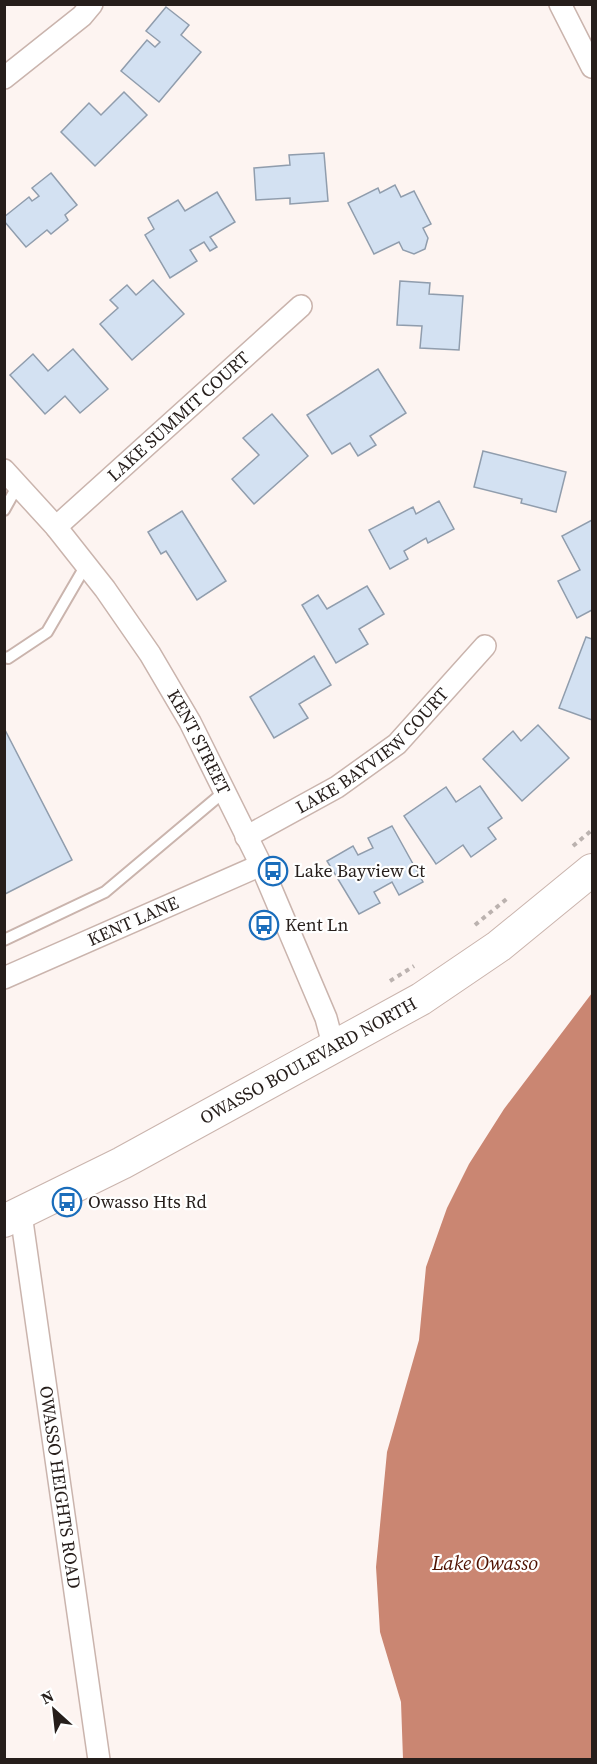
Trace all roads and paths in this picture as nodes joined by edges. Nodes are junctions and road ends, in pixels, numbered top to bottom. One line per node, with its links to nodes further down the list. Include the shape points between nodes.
1 (92, 4): 4 (street)
2 (560, 4): 3 (street)
3 (592, 67)
4 (4, 78)
5 (301, 306): 8 (street, LAKE SUMMIT COURT)
6 (11, 478): 7 (lane); 8 (street, KENT STREET)
7 (4, 510)
8 (56, 527): 9 (street, KENT STREET)
9 (86, 565): 11 (lane, via 47,632); 12 (street, KENT STREET, via 150,654)
10 (485, 646): 13 (street, LAKE BAYVIEW COURT, via 397,744 355,776)
11 (4, 657)
12 (225, 791): 13 (street, KENT STREET); 16 (lane, via 105,892)
13 (246, 837): 14 (street, KENT STREET)
14 (261, 865): 17 (street, KENT LANE); 18 (street, KENT STREET, via 326,1018)
15 (592, 870): 18 (street, OWASSO BOULEVARD NORTH, via 461,974)
16 (4, 940)
17 (4, 978)
18 (334, 1048): 19 (street, OWASSO BOULEVARD NORTH)
19 (13, 1217): 20 (street, OWASSO HEIGHTS ROAD)
20 (99, 1760)

